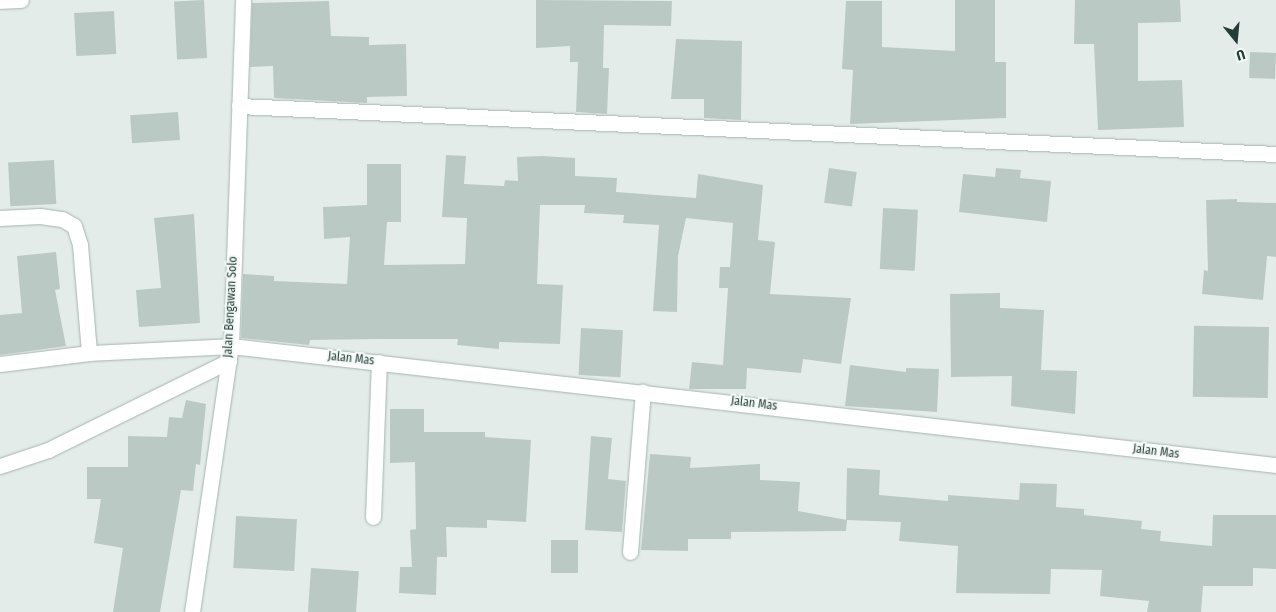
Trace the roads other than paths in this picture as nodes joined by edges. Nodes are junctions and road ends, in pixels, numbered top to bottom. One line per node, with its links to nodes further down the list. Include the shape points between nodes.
1 (21, 0): 3 (street)
2 (243, 0): 4 (street, Jalan Bengawan Solo)
3 (0, 1)
4 (239, 106): 5 (street); 7 (street, Jalan Bengawan Solo)
5 (1276, 154)
6 (0, 218): 8 (street, via 40,216 62,219 74,226 80,245)
7 (231, 346): 8 (street, Jalan Mas); 9 (street, Jalan Bengawan Solo); 10 (street, Jalan Mas)
8 (89, 354): 11 (street, Jalan Mas)
9 (229, 361): 14 (street, via 48,450); 17 (street, Jalan Bengawan Solo)
10 (379, 362): 12 (street, Jalan Mas); 15 (street)
11 (0, 364)
12 (643, 392): 13 (street, Jalan Mas); 16 (street)
13 (1276, 465)
14 (0, 466)
15 (373, 517)
16 (630, 552)
17 (192, 612)

